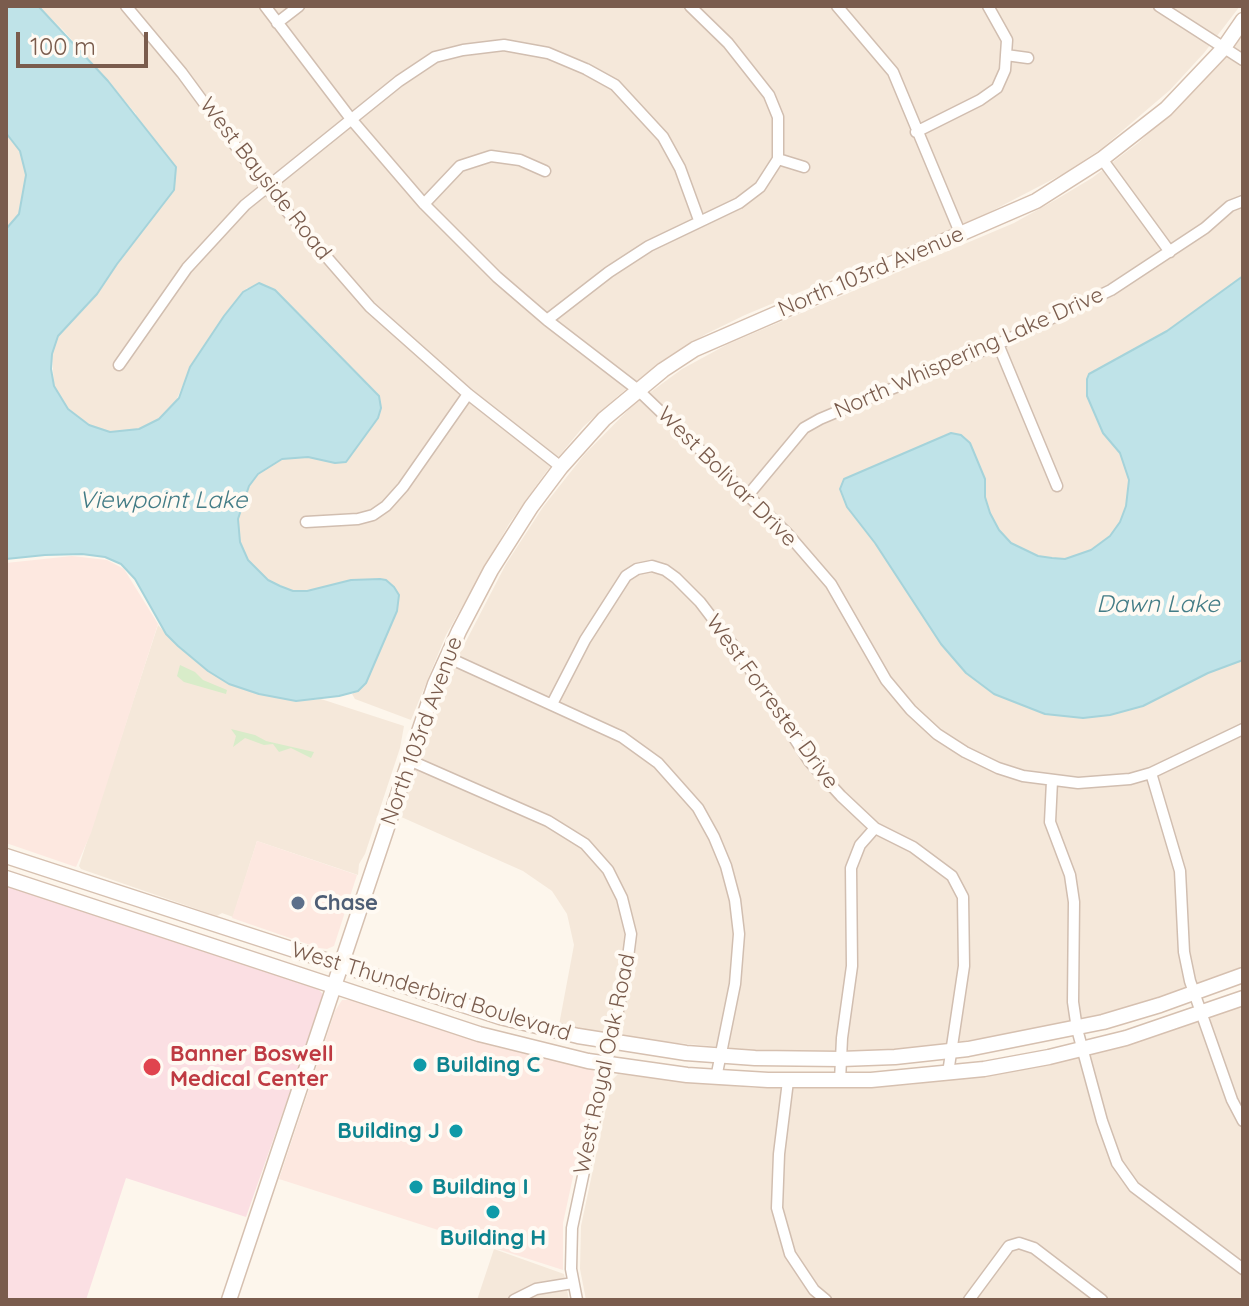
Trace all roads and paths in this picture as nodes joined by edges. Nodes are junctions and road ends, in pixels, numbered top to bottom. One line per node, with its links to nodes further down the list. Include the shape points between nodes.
1 (126, 6): 20 (street, West Bayside Road)
2 (265, 6): 9 (street, West Bolivar Drive)
3 (299, 6): 9 (street)
4 (690, 6): 16 (street, via 769,95 778,117)
5 (837, 6): 15 (street, via 893,72)
6 (988, 6): 11 (street, via 1007,40)
7 (1159, 6): 10 (street)
8 (1243, 20): 10 (street, North 103rd Avenue)
9 (277, 23): 14 (street, West Bolivar Drive)
10 (1223, 49): 13 (street); 17 (street, North 103rd Avenue, via 1166,109)
11 (1006, 55): 12 (street); 15 (street, via 997,88)
12 (1028, 58)
13 (1243, 60)
14 (351, 119): 20 (street); 22 (street, West Bolivar Drive); 23 (street, via 435,57 504,45 548,53 615,85 637,106 680,168)
15 (916, 132): 24 (street)
16 (778, 159): 18 (street); 23 (street, via 760,187 739,203)
17 (1102, 159): 24 (street, North 103rd Avenue, via 1036,201); 25 (street)
18 (804, 167)
19 (545, 171): 22 (street, via 491,156 460,166)
20 (265, 186): 28 (street, via 187,268); 30 (street, West Bayside Road, via 370,307)
21 (1243, 201): 25 (street, North Whispering Lake Drive)
22 (424, 204): 26 (street, West Bolivar Drive)
23 (699, 220): 26 (street, via 609,272)
24 (961, 235): 29 (street, North 103rd Avenue, via 738,328 695,349)
25 (1170, 252): 27 (street, North Whispering Lake Drive, via 1111,290)
26 (547, 320): 29 (street, West Bolivar Drive)
27 (998, 344): 32 (street); 33 (street, North Whispering Lake Drive, via 804,428)
28 (119, 365)
29 (638, 390): 31 (street, North 103rd Avenue); 33 (street, West Bolivar Drive)
30 (468, 394): 31 (street, West Bayside Road); 34 (street, via 386,506 358,519)
31 (561, 467): 35 (street, North 103rd Avenue, via 502,552)
32 (1057, 486)
33 (749, 494): 40 (street, West Bolivar Drive, via 831,584 886,680 911,710 965,752 1010,772)
34 (306, 522)
35 (447, 657): 36 (street); 38 (street, North 103rd Avenue)
36 (552, 704): 41 (street, West Forrester Drive, via 626,576 652,566 665,570 722,630 809,761); 58 (street, via 609,730 658,763 689,795 714,837 731,883 739,934)
37 (1243, 729): 39 (street, West Bolivar Drive)
38 (409, 760): 46 (street, North 103rd Avenue); 54 (street, West Royal Oak Road, via 548,821 585,844 608,870 631,934)
39 (1151, 773): 40 (street, West Bolivar Drive, via 1104,783); 49 (street, via 1180,871 1184,952)
40 (1052, 781): 53 (street, via 1050,822 1074,902)
41 (875, 828): 57 (street, West Forrester Drive, via 952,876 963,897 964,966); 59 (street, via 860,845 851,868 852,966)
42 (6, 856): 44 (street, West Thunderbird Boulevard)
43 (6, 878): 45 (street, West Thunderbird Boulevard)
44 (218, 926): 45 (street); 46 (street, West Thunderbird Boulevard)
45 (211, 946): 48 (street, West Thunderbird Boulevard)
46 (341, 966): 48 (street, North 103rd Avenue); 52 (street, West Thunderbird Boulevard)
47 (1243, 975): 49 (street, West Thunderbird Boulevard)
48 (334, 987): 55 (street, West Thunderbird Boulevard); 68 (street, North 103rd Avenue)
49 (1194, 993): 51 (street); 53 (street, West Thunderbird Boulevard)
50 (1243, 998): 51 (street, West Thunderbird Boulevard)
51 (1200, 1014): 56 (street, West Thunderbird Boulevard); 65 (street)
52 (521, 1023): 54 (street, West Thunderbird Boulevard); 55 (street)
53 (1077, 1029): 56 (street); 57 (street, West Thunderbird Boulevard)
54 (611, 1043): 58 (street, West Thunderbird Boulevard); 60 (street, West Royal Oak Road)
55 (515, 1044): 60 (street, West Thunderbird Boulevard)
56 (1081, 1050): 61 (street, West Thunderbird Boulevard); 66 (street, via 1117,1163 1134,1187)
57 (950, 1051): 59 (street, West Thunderbird Boulevard); 61 (street, West Forrester Drive)
58 (720, 1056): 59 (street, West Thunderbird Boulevard); 62 (street)
59 (841, 1059): 64 (street)
60 (607, 1064): 62 (street, West Thunderbird Boulevard); 67 (street, West Royal Oak Road, via 573,1218)
61 (948, 1073): 64 (street, West Thunderbird Boulevard)
62 (716, 1078): 63 (street, West Thunderbird Boulevard)
63 (788, 1081): 64 (street, West Thunderbird Boulevard); 71 (street, via 777,1208 790,1254)
64 (840, 1081)
65 (1243, 1121)
66 (1243, 1269)
67 (573, 1283): 69 (street, via 536,1289); 70 (street, West Royal Oak Road)
68 (229, 1300)
69 (514, 1300)
70 (577, 1300)
71 (826, 1300)
72 (969, 1300): 73 (street, via 1009,1246 1019,1243 1034,1248)
73 (1102, 1300)

